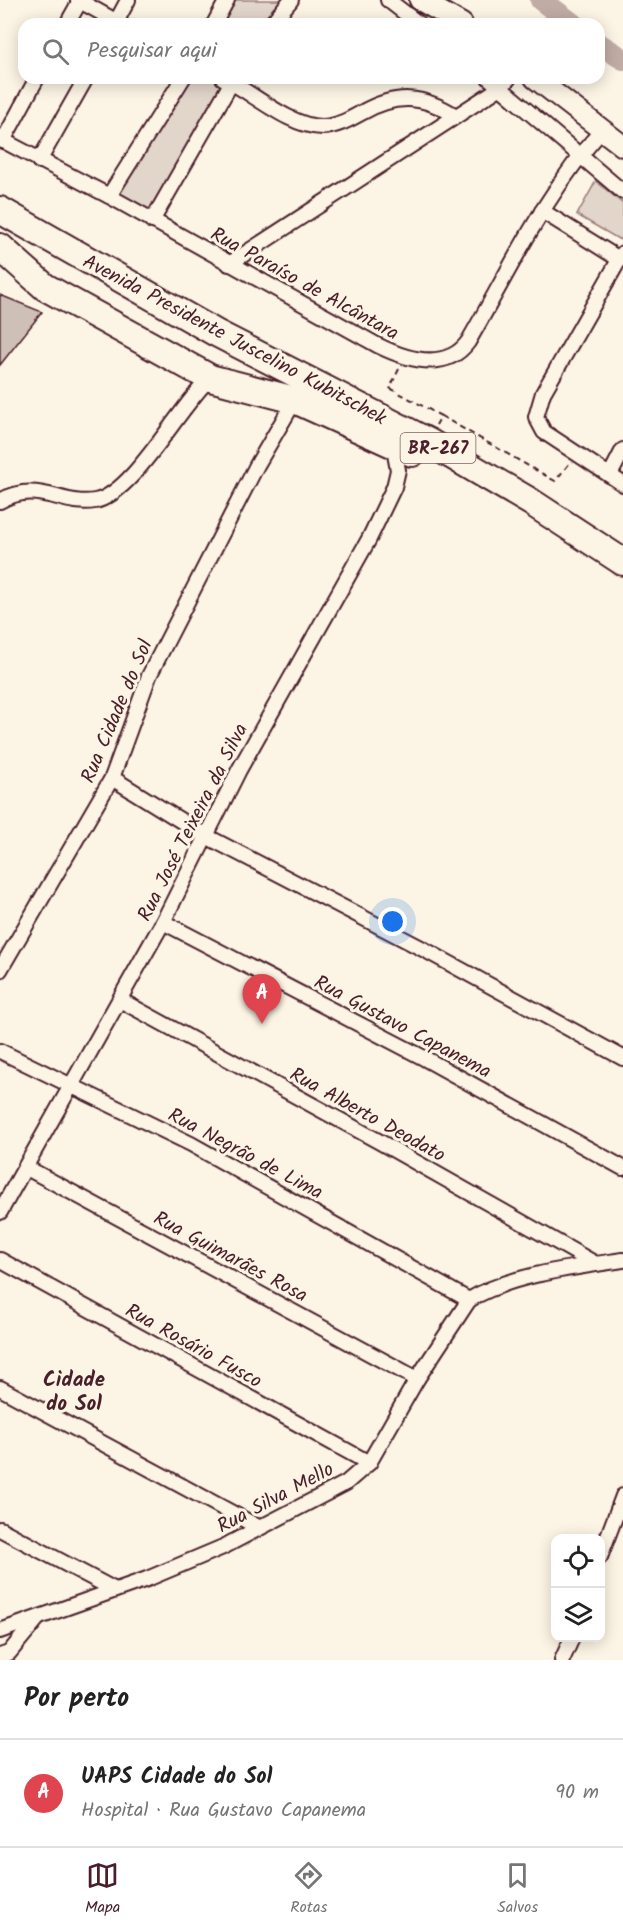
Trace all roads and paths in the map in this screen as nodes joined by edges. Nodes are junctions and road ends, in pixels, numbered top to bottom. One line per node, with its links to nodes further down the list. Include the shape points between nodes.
1 (129, 0): 10 (street)
2 (227, 0): 11 (street)
3 (291, 0): 12 (street)
4 (388, 0): 13 (street)
5 (420, 0): 14 (main road)
6 (442, 0): 15 (main road)
7 (79, 1): 8 (street); 9 (street)
8 (70, 18)
9 (109, 18)
10 (120, 18)
11 (217, 18)
12 (276, 18)
13 (411, 18)
14 (452, 18)
15 (457, 18)
16 (34, 84): 26 (street)
17 (83, 84): 29 (street)
18 (179, 84): 31 (street)
19 (226, 84): 34 (street)
20 (238, 84): 24 (street, via 307,124 324,127 376,104 404,97 428,101)
21 (504, 84): 24 (street)
22 (506, 84): 28 (street)
23 (543, 84): 25 (main road)
24 (456, 116): 38 (street)
25 (602, 130): 27 (main road); 28 (street, Rua Paraíso de Alcântara)
26 (2, 140): 29 (street, Rua Paraíso de Alcântara)
27 (623, 146)
28 (580, 154): 30 (street); 33 (street, Rua Paraíso de Alcântara)
29 (39, 161): 31 (street, Rua Paraíso de Alcântara)
30 (623, 192)
31 (109, 196): 34 (street, Rua Paraíso de Alcântara)
32 (0, 210): 35 (highway, Avenida Presidente Juscelino Kubitschek / BR-267)
33 (542, 211): 37 (street); 42 (street, Rua Paraíso de Alcântara, via 461,351 440,360)
34 (152, 221): 38 (street, Rua Paraíso de Alcântara)
35 (52, 239): 39 (highway, via 34,254); 40 (highway, Avenida Presidente Juscelino Kubitschek / BR-267)
36 (0, 247): 39 (highway, Avenida Presidente Juscelino Kubitschek / BR-267)
37 (621, 256): 49 (street, via 543,393 536,417 544,432)
38 (229, 264): 42 (street, Rua Paraíso de Alcântara)
39 (26, 273): 43 (highway, Avenida Presidente Juscelino Kubitschek / BR-267, via 74,304)
40 (216, 333): 41 (highway, Avenida Presidente Juscelino Kubitschek / BR-267); 43 (highway, via 218,353)
41 (244, 348): 44 (highway, via 277,377); 53 (highway, Avenida Presidente Juscelino Kubitschek / BR-267, via 427,441)
42 (404, 358): 45 (path, via 390,388)
43 (210, 378): 44 (highway, Avenida Presidente Juscelino Kubitschek / BR-267); 52 (street, via 180,411 134,475 111,496 88,502 32,492)
44 (295, 400): 47 (highway, Avenida Presidente Juscelino Kubitschek / BR-267); 55 (street, Rua Cidade do Sol, via 257,465 149,676)
45 (441, 416): 46 (path); 49 (path, via 555,481)
46 (435, 428)
47 (393, 444): 54 (highway, Avenida Presidente Juscelino Kubitschek / BR-267, via 494,496); 56 (street, Rua José Teixeira da Silva, via 398,470 394,487 342,590)
48 (623, 450): 50 (street)
49 (575, 453): 50 (street)
50 (610, 475): 51 (street)
51 (623, 484)
52 (0, 501)
53 (623, 562)
54 (623, 580)
55 (112, 778): 56 (street); 58 (street, Rua Cidade do Sol)
56 (204, 835): 57 (street, Rua José Teixeira da Silva); 61 (street)
57 (163, 922): 59 (street, Rua José Teixeira da Silva); 64 (street, Rua Gustavo Capanema, via 424,1058)
58 (0, 970)
59 (120, 1000): 62 (street, Rua José Teixeira da Silva); 68 (street, Rua Alberto Deodato)
60 (0, 1051): 62 (street, Rua Negrão de Lima)
61 (623, 1058)
62 (72, 1085): 63 (street, Rua José Teixeira da Silva); 69 (street, Rua Negrão de Lima, via 191,1144)
63 (27, 1168): 65 (street, Rua José Teixeira da Silva); 70 (street, Rua Guimarães Rosa)
64 (623, 1168)
65 (0, 1212)
66 (0, 1260): 72 (street, Rua Rosário Fusco)
67 (623, 1260): 68 (street)
68 (596, 1264): 69 (street, via 513,1282)
69 (469, 1300): 70 (street, Rua Silva Mello)
70 (417, 1379): 72 (street, Rua Silva Mello)
71 (0, 1388): 74 (street)
72 (369, 1463): 74 (street, Rua Silva Mello, via 346,1483)
73 (623, 1496): 76 (street)
74 (258, 1527): 77 (street, Rua Silva Mello, via 223,1547)
75 (0, 1529): 77 (street)
76 (605, 1544)
77 (115, 1590): 78 (street, Rua Silva Mello)
78 (37, 1619): 79 (street, Rua Silva Mello); 81 (street, via 9,1653)
79 (0, 1631)
80 (570, 1642): 82 (street)
81 (0, 1656)
82 (562, 1660)

